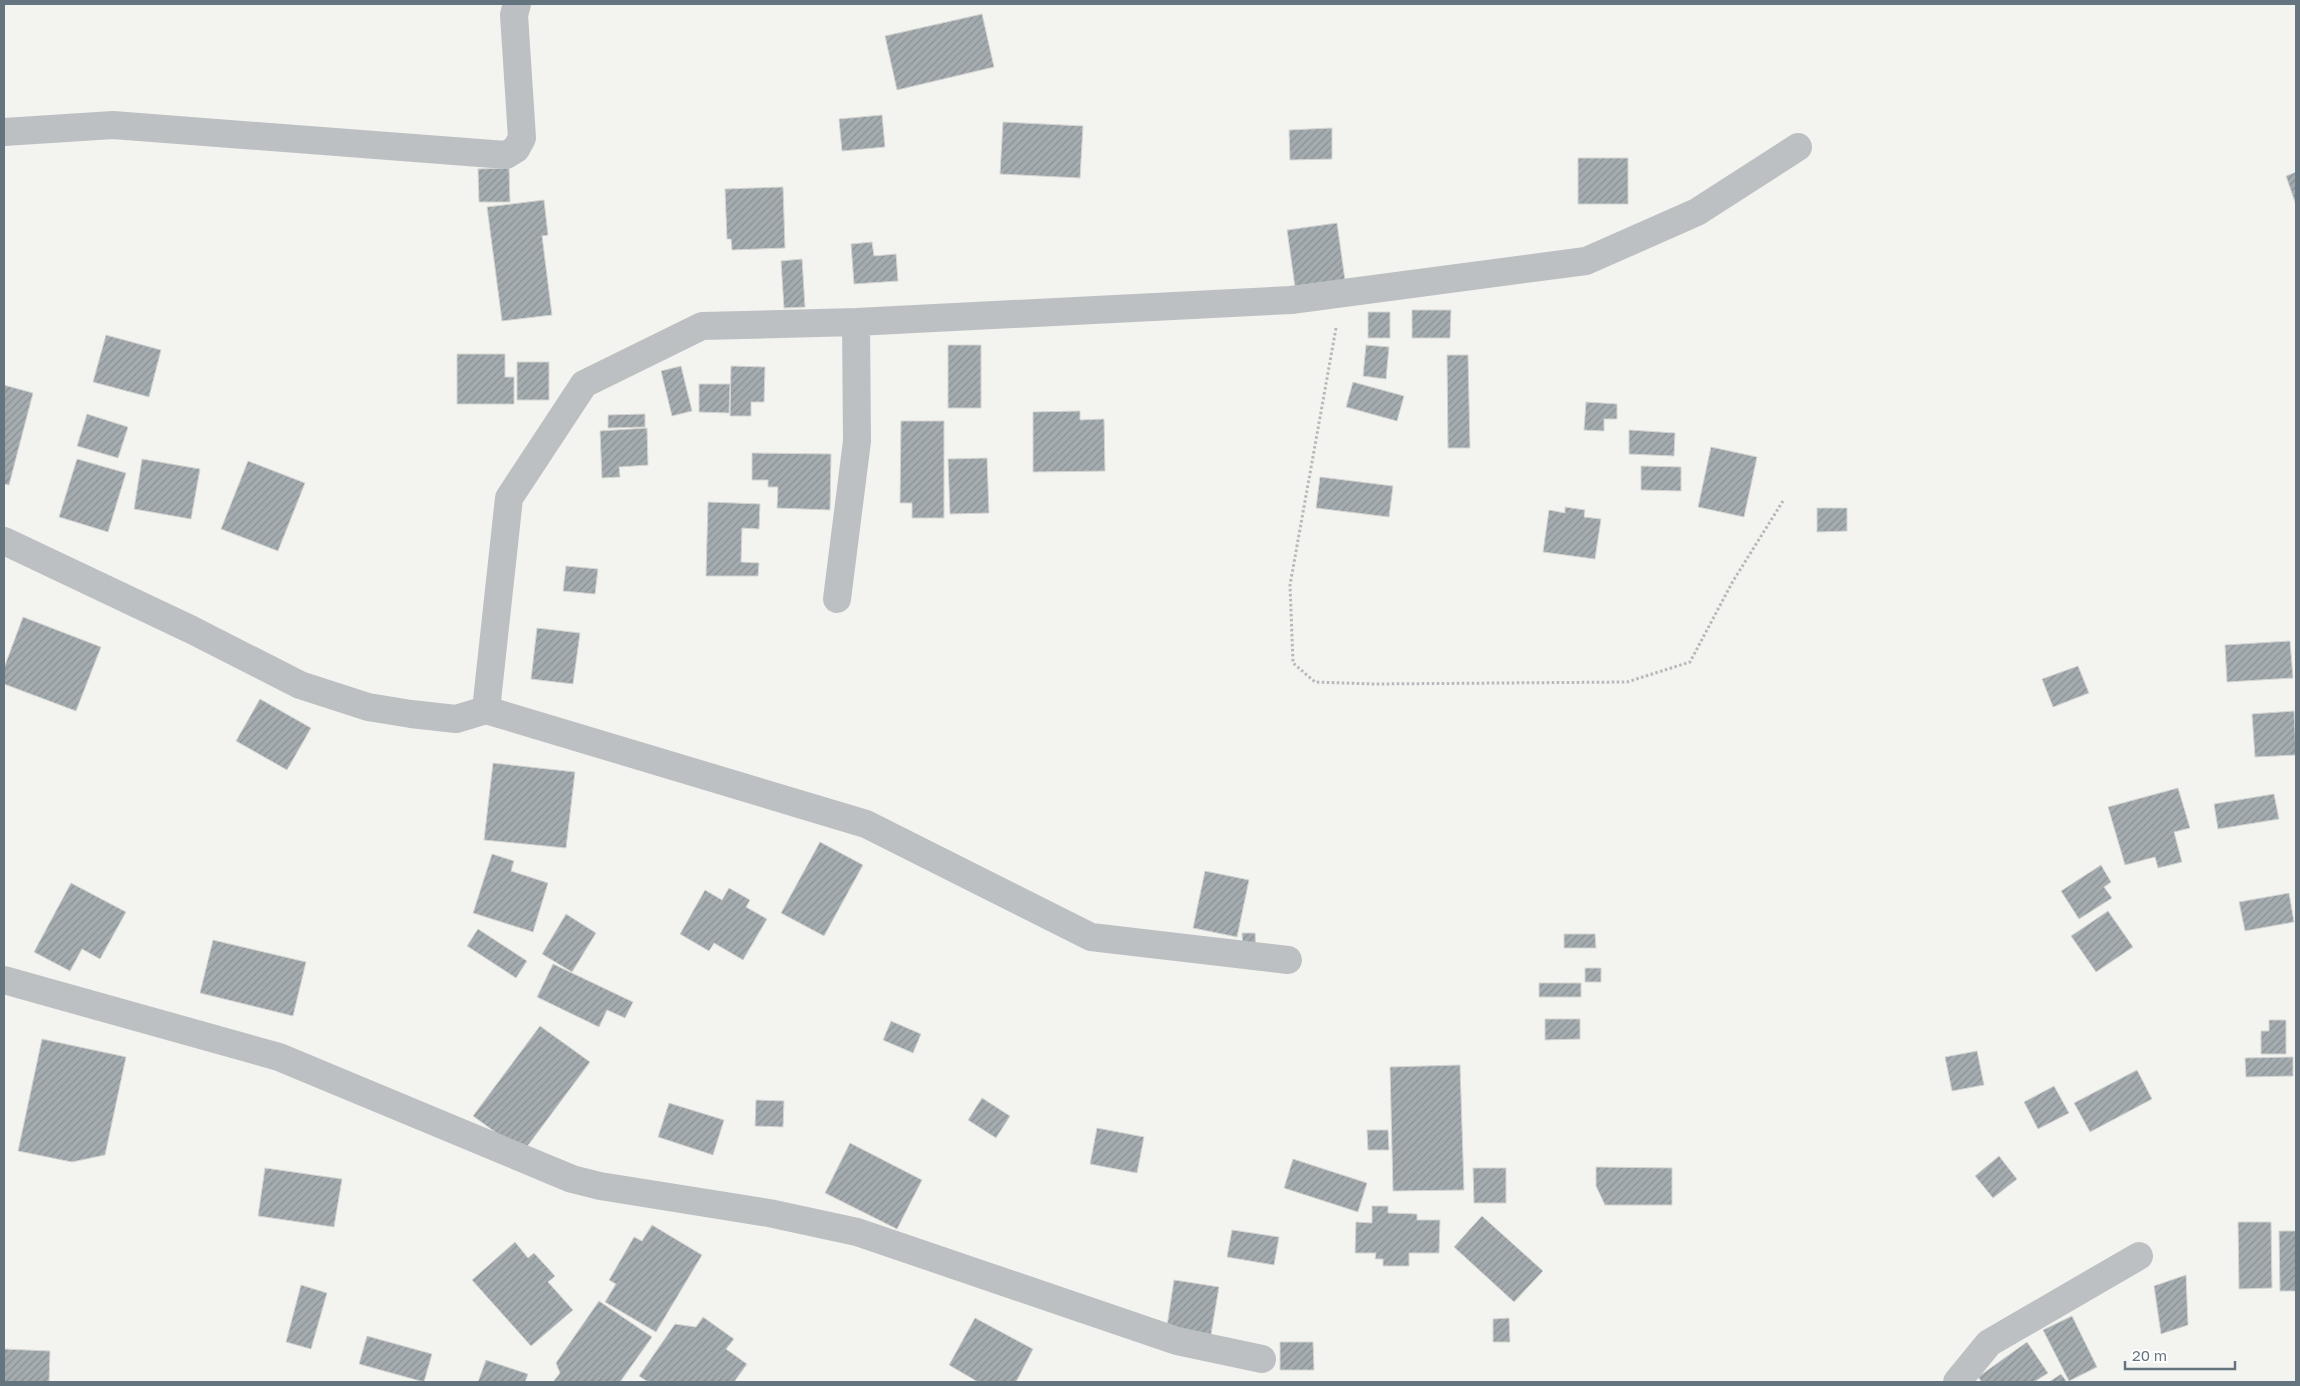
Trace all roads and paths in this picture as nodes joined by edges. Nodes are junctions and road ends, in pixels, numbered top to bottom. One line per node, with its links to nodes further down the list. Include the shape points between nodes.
1 (517, 4): 2 (street, via 514,15 522,138 516,149 506,155 113,125)
2 (4, 132)
3 (1798, 147): 4 (street, via 1697,212 1586,261 1292,300)
4 (856, 322): 8 (street, via 857,440); 9 (street, via 702,326 584,384 509,498)
5 (1336, 325): 6 (path, via 1290,585 1293,663 1315,682 1627,682 1690,662 1732,581)
6 (1782, 500)
7 (4, 542): 9 (street, via 192,630 300,685 368,707 411,714 456,719)
8 (837, 599)
9 (486, 710): 10 (street, via 866,824 1091,937)
10 (1288, 960)
11 (4, 980): 13 (street, via 279,1057 572,1179 769,1213 857,1232 1177,1341)
12 (2139, 1256): 14 (street, via 1989,1343)
13 (1262, 1359)
14 (1957, 1382)

